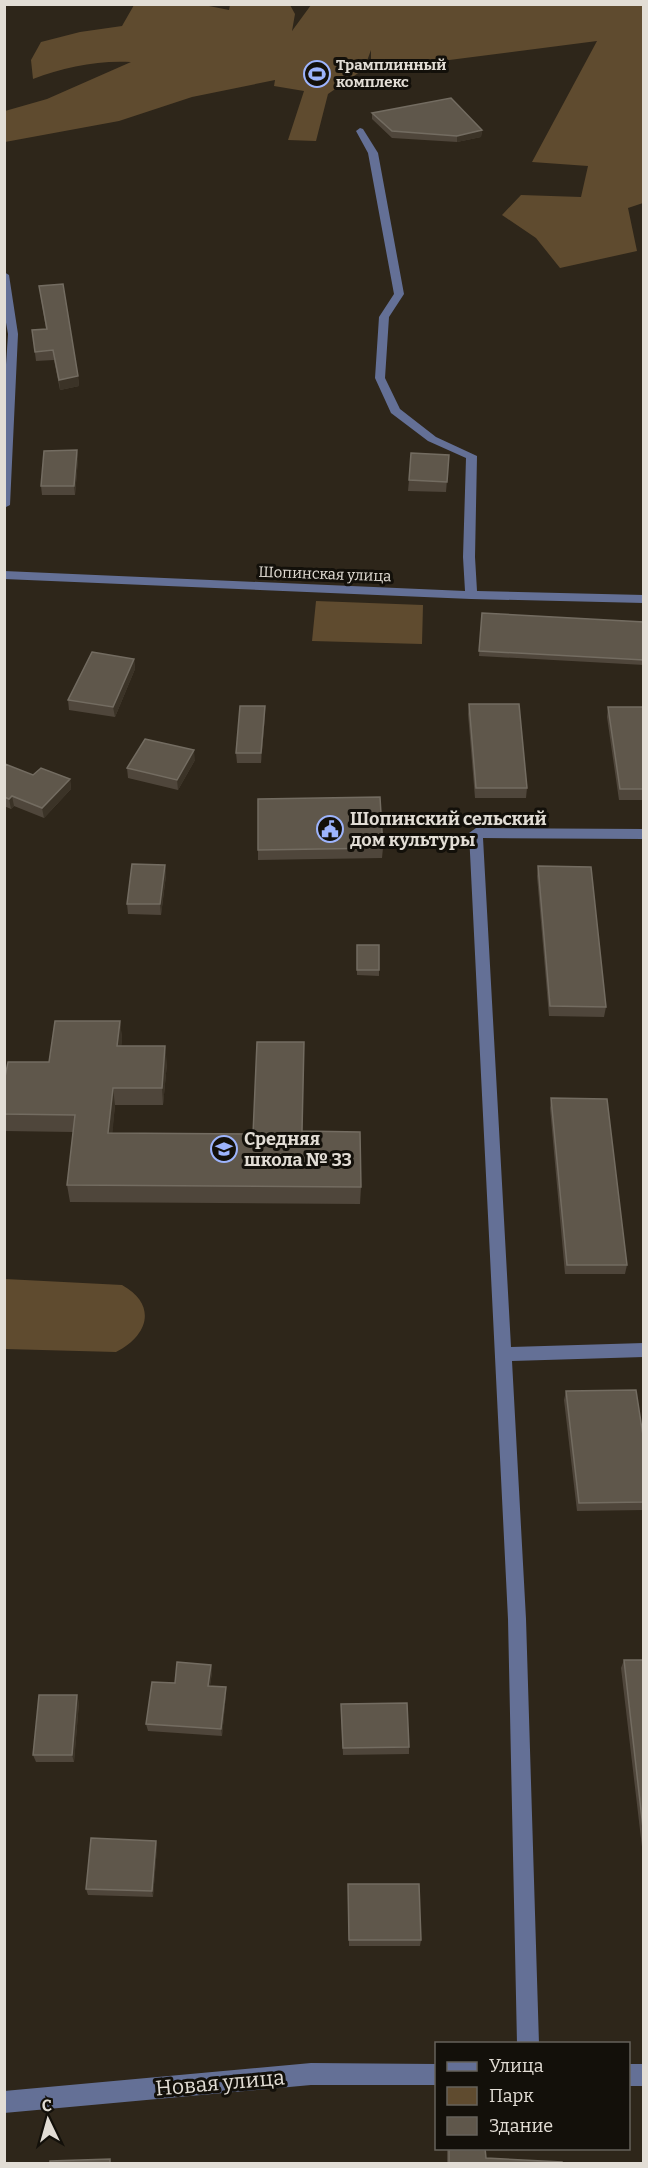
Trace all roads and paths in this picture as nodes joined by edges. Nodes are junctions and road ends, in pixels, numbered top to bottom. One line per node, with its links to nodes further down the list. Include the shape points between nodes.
1 (360, 131): 5 (street, via 373,153 399,294 384,317 380,378 395,411 432,439 472,456)
2 (4, 275): 3 (street, via 13,334)
3 (4, 505)
4 (4, 575): 5 (street, Шопинская улица)
5 (471, 596): 6 (street, Шопинская улица)
6 (644, 599)
7 (644, 834): 9 (street, via 476,833)
8 (644, 1350): 9 (street)
9 (504, 1354): 10 (street, via 517,1619)
10 (528, 2042)
11 (435, 2075): 12 (street, Новая улица, via 311,2074)
12 (4, 2102)

